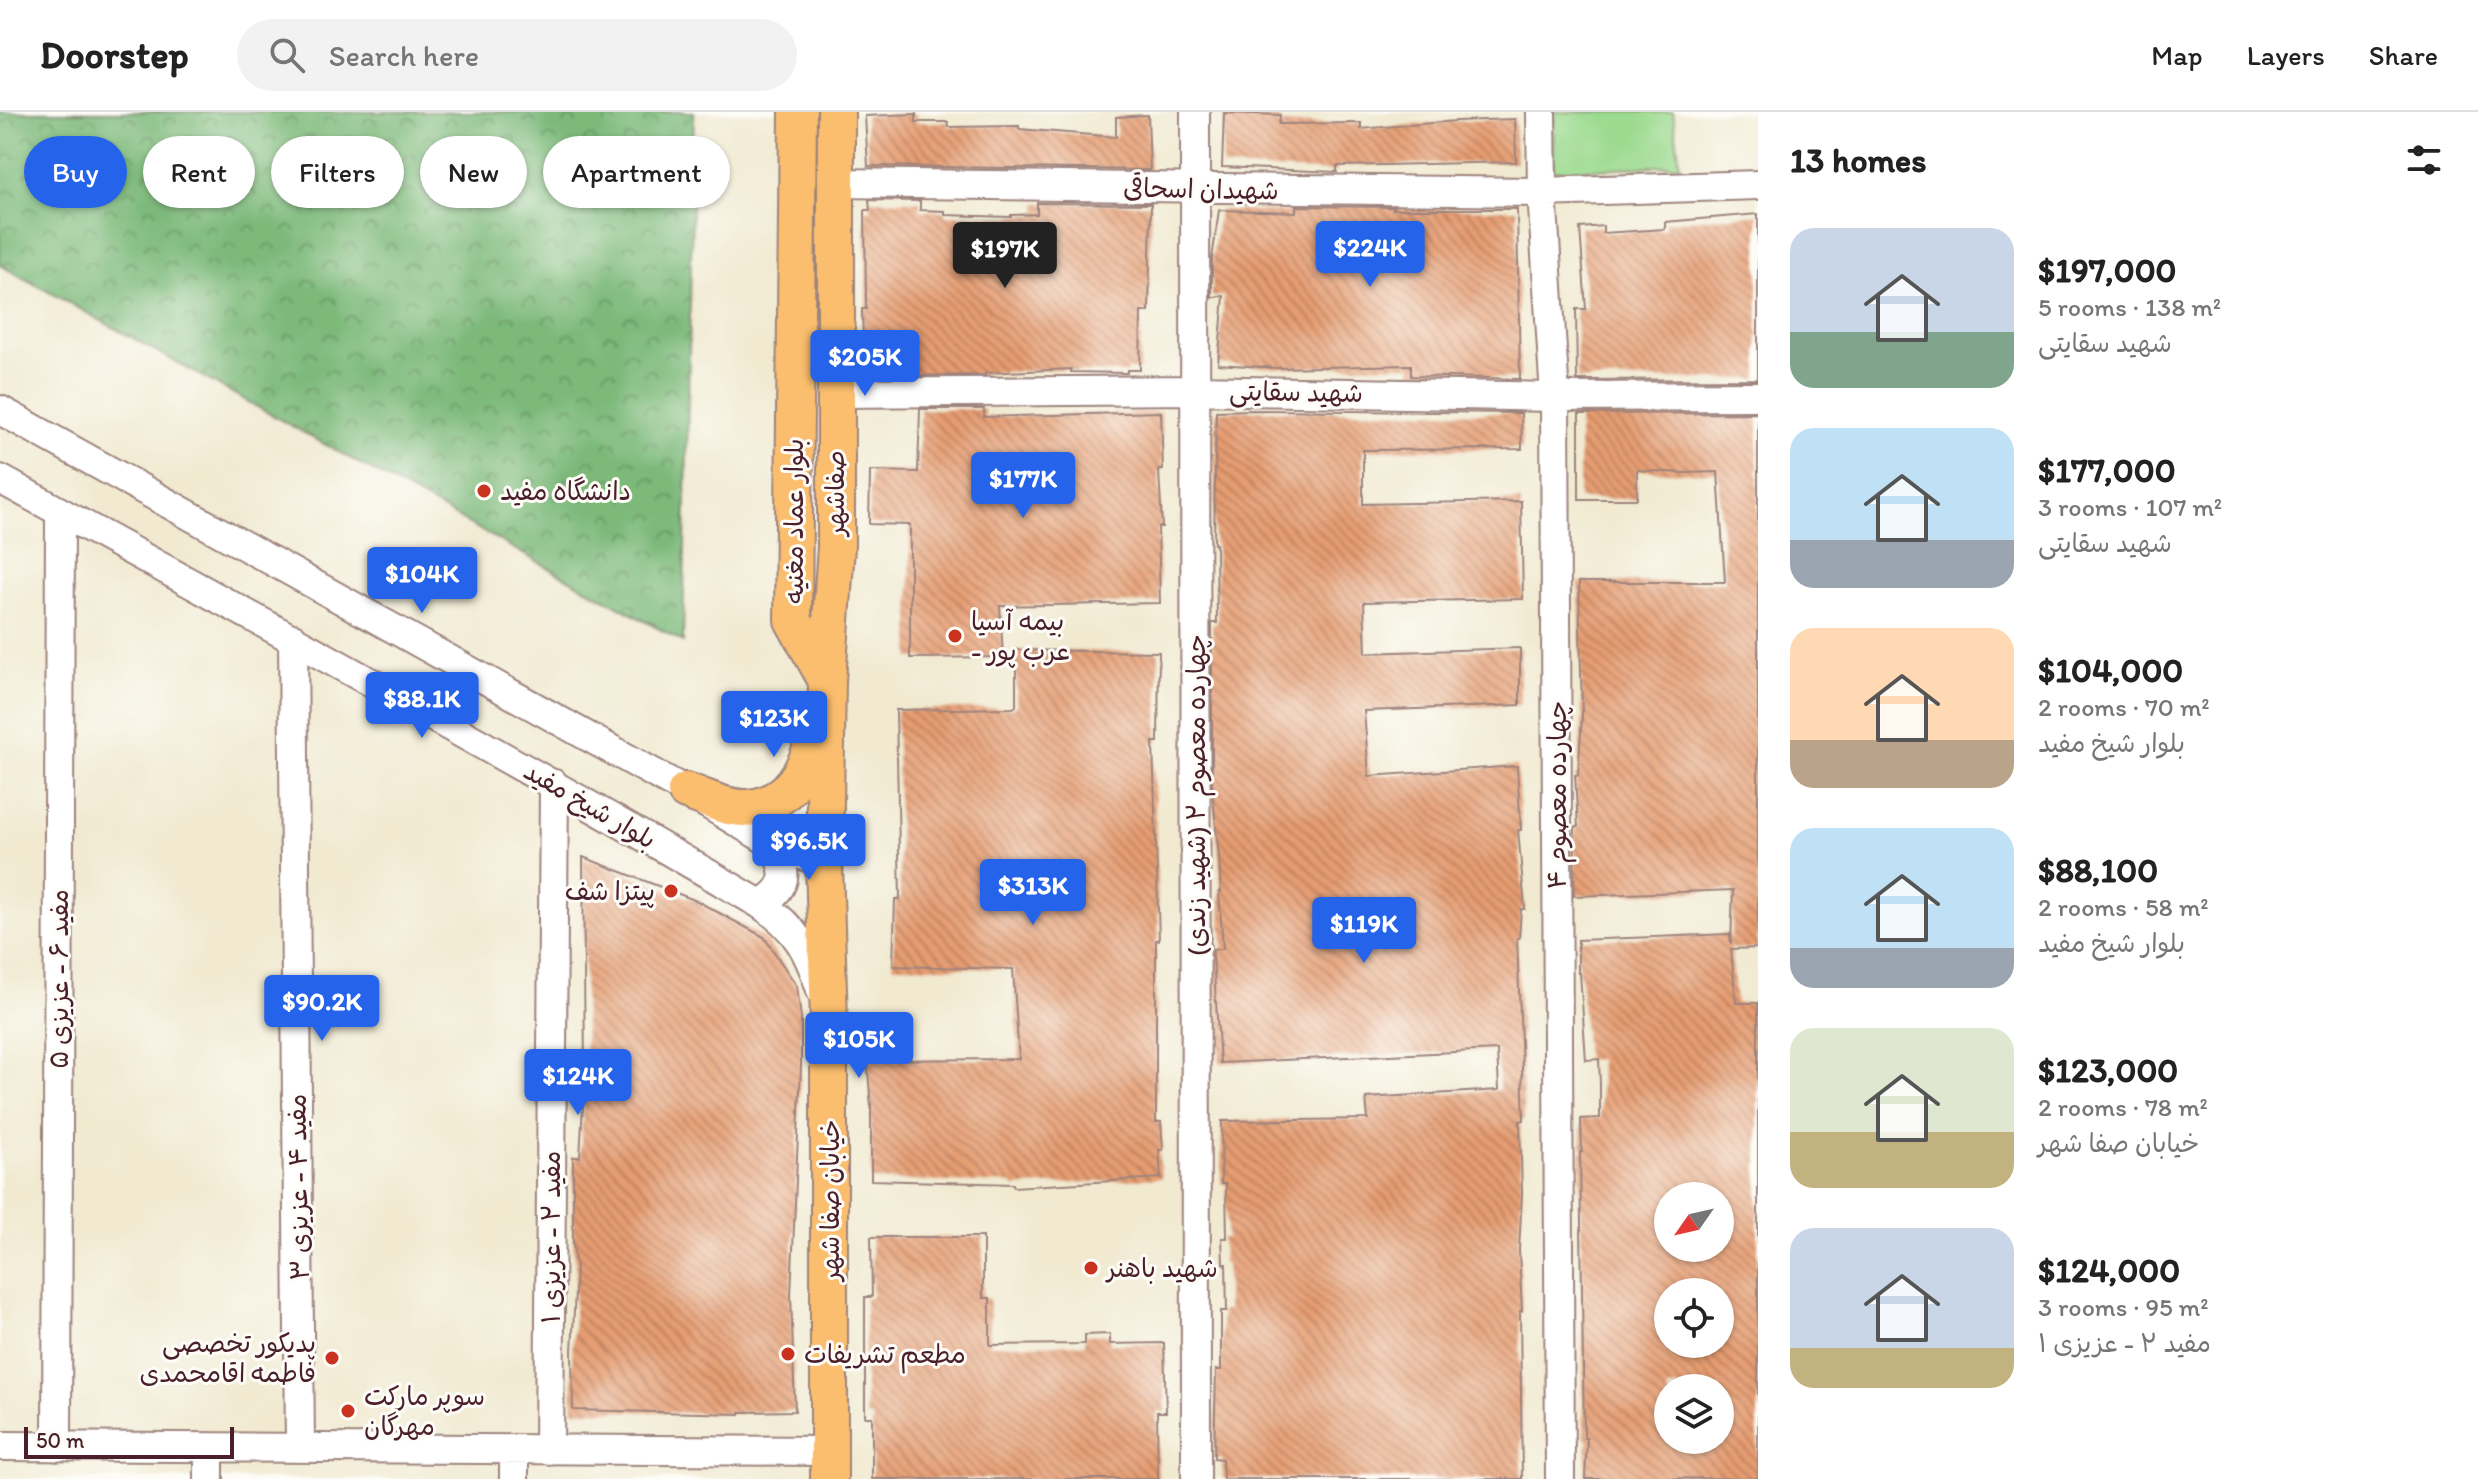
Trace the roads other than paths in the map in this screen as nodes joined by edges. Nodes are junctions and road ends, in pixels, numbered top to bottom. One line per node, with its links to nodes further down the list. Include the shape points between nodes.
1 (798, 112): 17 (main road, بلوار عماد مغنیه, via 793,620)
2 (836, 112): 5 (main road, صفاشهر)
3 (1195, 112): 7 (street, چهارده معصوم ۲ (شهید زندی))
4 (1541, 112): 8 (street, چهارده معصوم ۴)
5 (836, 183): 7 (street, شهیدان اسحاقی); 10 (main road, صفاشهر)
6 (1758, 185): 8 (street, شهیدان اسحاقی)
7 (1194, 189): 8 (street, شهیدان اسحاقی); 9 (street, چهارده معصوم ۲ (شهید زندی))
8 (1542, 192): 12 (street, چهارده معصوم ۴)
9 (1197, 390): 10 (street, شهید سقایتی); 12 (street, شهید سقایتی); 33 (street, چهارده معصوم ۲ (شهید زندی))
10 (835, 393): 17 (main road, صفاشهر, via 836,546)
11 (1758, 396): 12 (street, شهید سقایتی)
12 (1555, 397): 34 (street, چهارده معصوم ۴)
13 (0, 410): 19 (street)
14 (0, 479): 15 (street, بلوار شیخ مفید)
15 (60, 512): 16 (street, بلوار شیخ مفید); 25 (street, مفید ۶ - عزیزی ۵)
16 (293, 638): 18 (street, بلوار شیخ مفید); 27 (street, مفید ۴ - عزیزی ۳)
17 (827, 681): 19 (main road, via 813,747 785,794 745,808); 21 (main road, خیابان صفا شهر)
18 (554, 784): 22 (street, بلوار شیخ مفید); 29 (street, مفید ۲ - عزیزی ۱)
19 (686, 791): 20 (street)
20 (770, 842): 21 (street); 22 (street, via 785,868 782,884)
21 (824, 864): 23 (main road, خیابان صفا شهر)
22 (760, 904): 23 (street, بلوار شیخ مفید, via 800,939)
23 (829, 1021): 30 (main road, خیابان صفا شهر)
24 (0, 1446): 25 (street)
25 (57, 1447): 26 (street)
26 (209, 1448): 27 (street); 31 (street)
27 (300, 1448): 28 (street)
28 (514, 1449): 29 (street); 32 (street)
29 (549, 1450): 30 (street)
30 (829, 1465)
31 (209, 1479)
32 (514, 1479)
33 (1196, 1479)
34 (1560, 1479)

